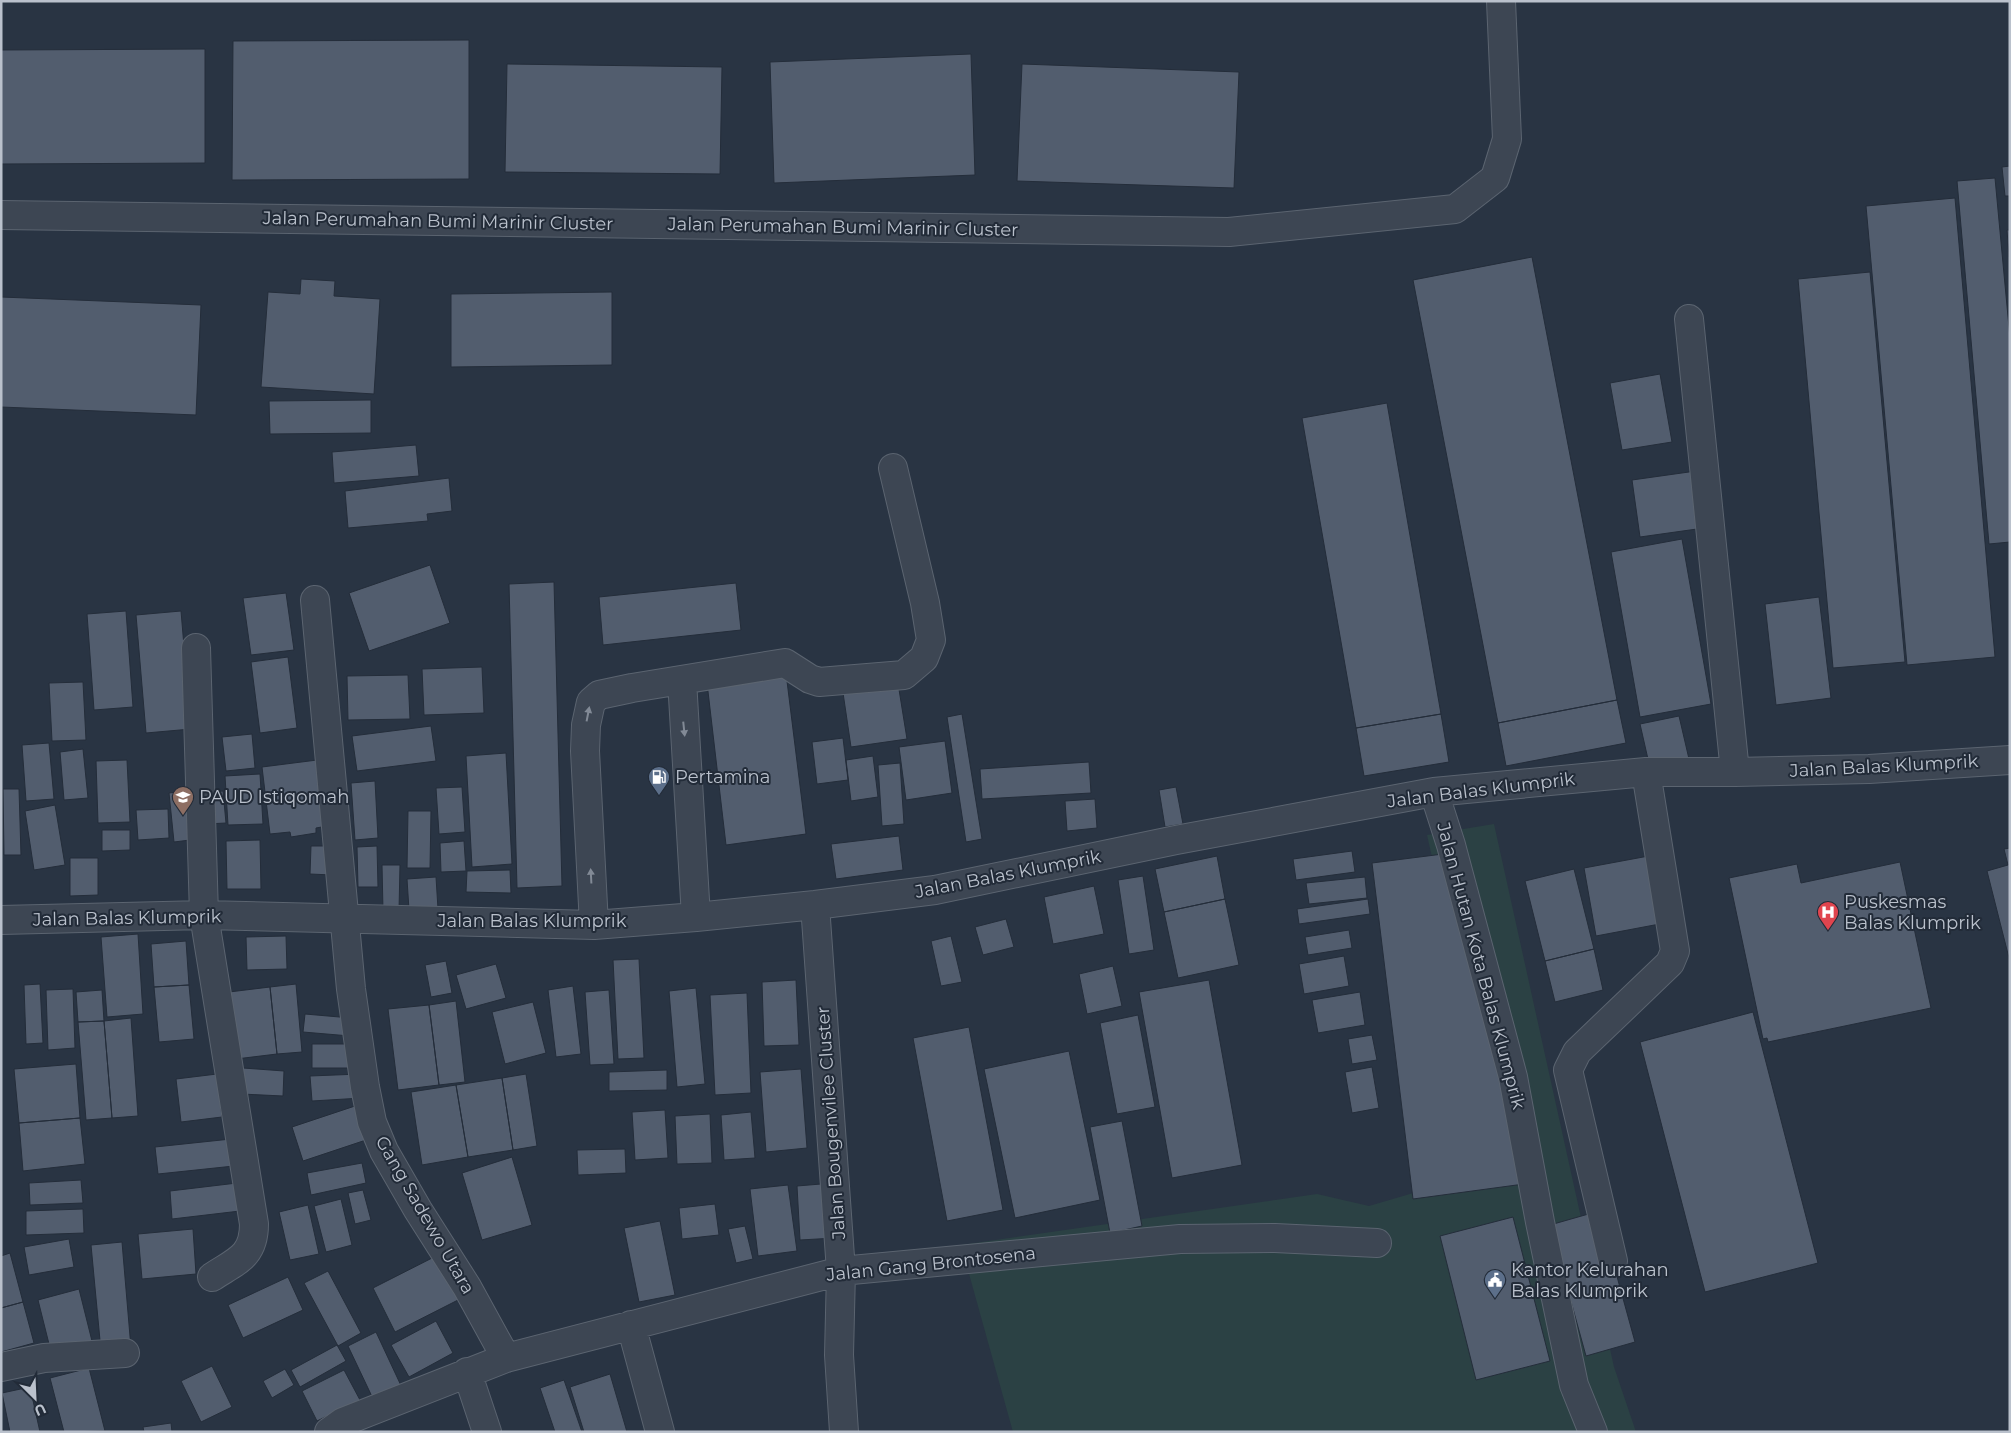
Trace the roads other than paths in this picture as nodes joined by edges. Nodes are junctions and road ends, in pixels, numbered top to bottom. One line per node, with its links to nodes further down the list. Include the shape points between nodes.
1 (1501, 1): 2 (street, Jalan Perumahan Bumi Marinir Cluster, via 1507,139 1494,178 1455,209 1229,232)
2 (1, 215)
3 (1689, 319): 10 (street)
4 (893, 468): 7 (street, via 931,640 924,658 904,675 819,682 785,663)
5 (315, 600): 15 (street, Gang Sadewo Utara)
6 (196, 648): 13 (street)
7 (682, 680): 14 (street, one-way to 14); 17 (street, one-way to 7, via 585,751 590,702 599,695)
8 (2010, 760): 10 (street, Jalan Balas Klumprik, via 1869,769)
9 (1646, 772): 10 (street, Jalan Balas Klumprik); 11 (street, Jalan Balas Klumprik); 19 (street, via 1675,951 1670,963 1577,1052 1568,1070)
10 (1735, 772)
11 (1434, 792): 12 (street, Jalan Balas Klumprik, via 1176,840 934,890); 31 (street, Jalan Hutan Kota Balas Klumprik, via 1514,1078 1574,1385)
12 (815, 905): 14 (street, Jalan Balas Klumprik); 20 (street, Jalan Bougenvilee Cluster)
13 (204, 915): 15 (street, Jalan Balas Klumprik); 16 (street, Jalan Balas Klumprik); 21 (street, via 254,1224 248,1253)
14 (696, 916): 17 (street, Jalan Balas Klumprik)
15 (346, 918): 17 (street, Jalan Balas Klumprik); 24 (street, Gang Sadewo Utara, via 351,989 372,1122 384,1151)
16 (1, 920)
17 (594, 925)
18 (1377, 1244): 20 (street, Jalan Gang Brontosena, via 1276,1238 1180,1239)
19 (1613, 1261)
20 (842, 1271): 22 (street, Jalan Gang Brontosena); 30 (street, Jalan Bougenvilee Cluster, via 839,1354)
21 (212, 1277)
22 (631, 1325): 24 (street, Jalan Gang Brontosena); 29 (street)
23 (125, 1354): 25 (street, via 44,1358)
24 (506, 1358): 26 (street, Jalan Gang Brontosena)
25 (1, 1367)
26 (467, 1372): 27 (street, Jalan Gang Brontosena, via 343,1422); 28 (street)
27 (329, 1432)
28 (487, 1432)
29 (660, 1432)
30 (844, 1432)
31 (1592, 1432)

